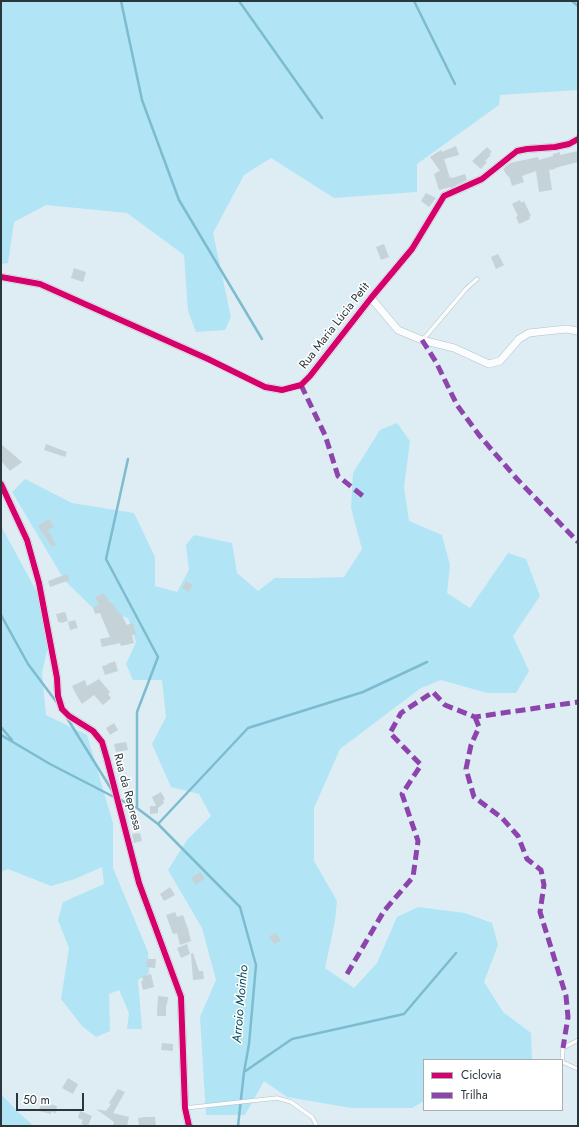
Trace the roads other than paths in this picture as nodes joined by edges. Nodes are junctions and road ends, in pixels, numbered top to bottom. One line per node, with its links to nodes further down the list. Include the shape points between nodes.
1 (578, 139): 4 (street, Rua Maria Lúcia Petit, via 555,147 517,151 482,179 444,196 412,249)
2 (1, 277): 4 (street, Rua Maria Lúcia Petit, via 40,284 208,359 264,387 282,390 301,384 310,376)
3 (477, 279): 6 (lane)
4 (371, 298): 6 (street, via 398,330)
5 (578, 331): 6 (street, via 566,329 529,333 519,339 500,361 488,364 454,348)
6 (422, 340)
7 (1, 484): 12 (street, Rua da Represa, via 27,540 39,583 62,709 93,731 102,742 139,883 181,997)
8 (578, 1040): 9 (lane, via 564,1048)
9 (562, 1059)
10 (563, 1062): 11 (lane)
11 (578, 1069)
12 (185, 1108): 13 (street, Rua da Represa); 14 (lane, via 277,1098 291,1102 312,1117)
13 (189, 1126)
14 (316, 1126)

